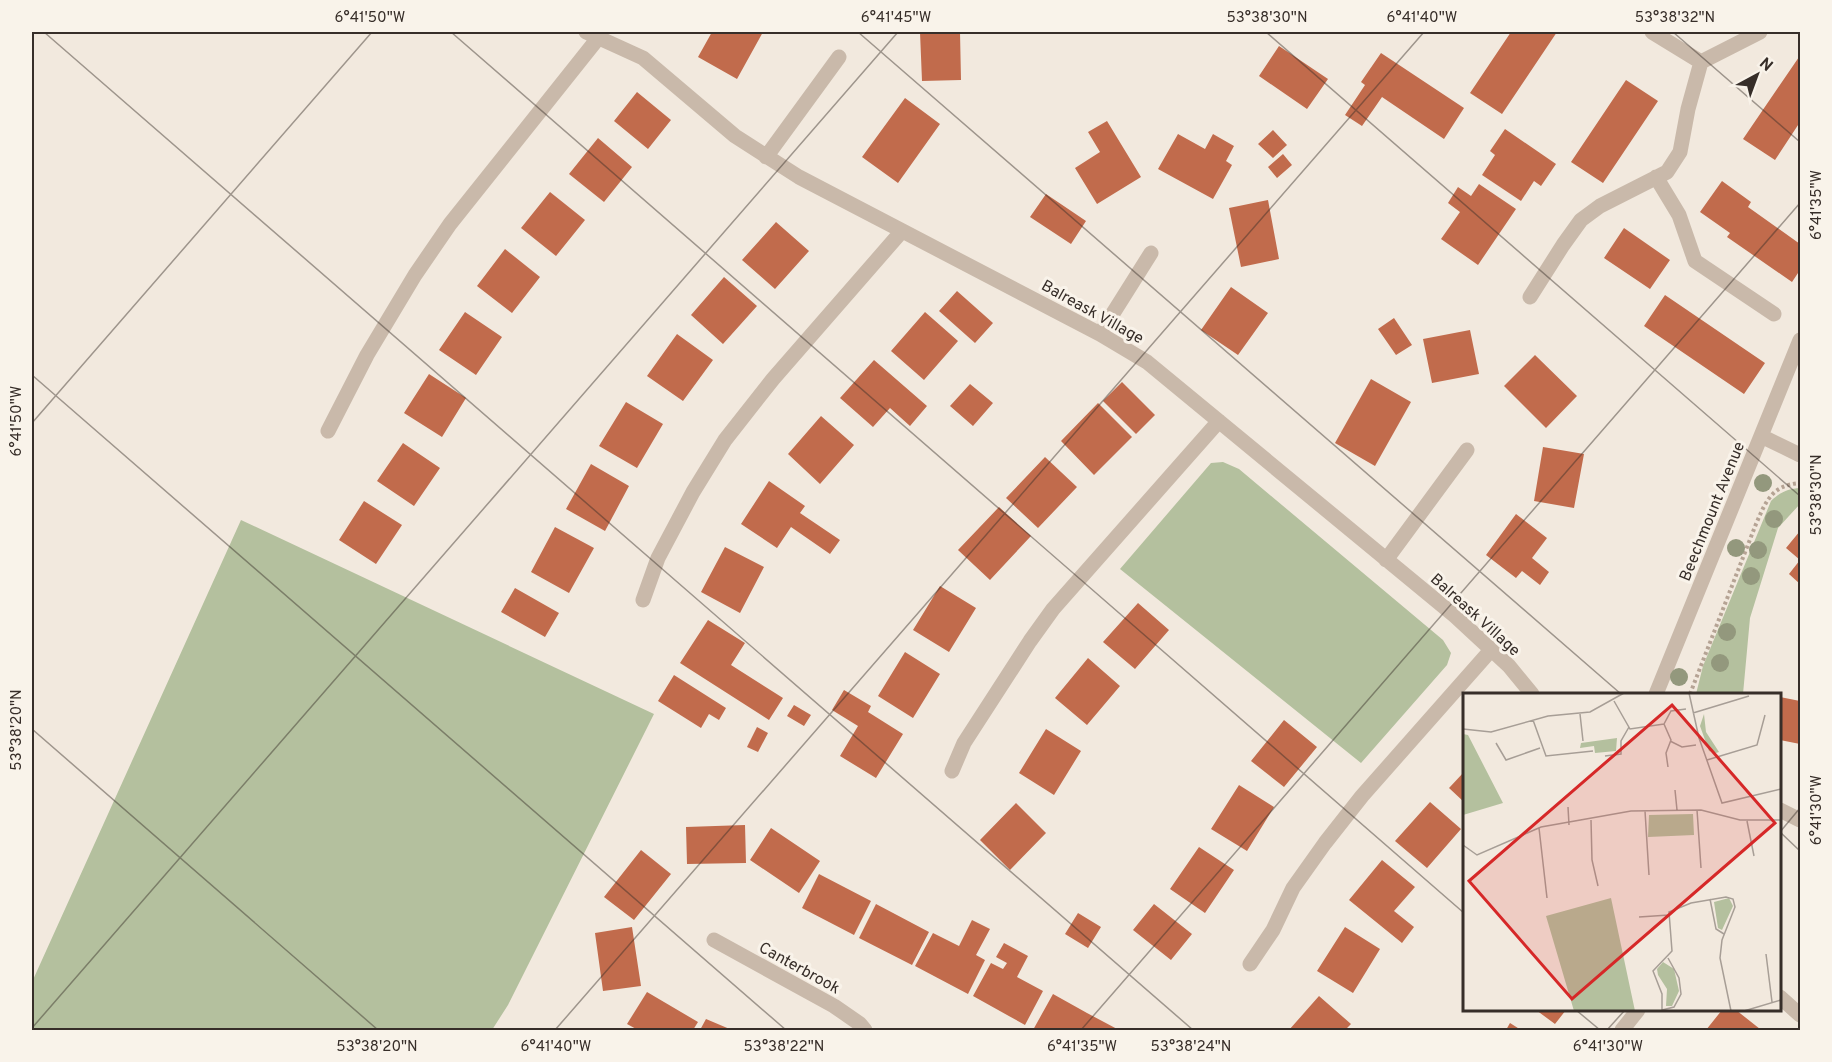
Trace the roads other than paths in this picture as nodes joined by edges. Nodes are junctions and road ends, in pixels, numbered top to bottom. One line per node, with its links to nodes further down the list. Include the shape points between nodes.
1 (1652, 32): 5 (street)
2 (1760, 32): 5 (street)
3 (592, 34): 6 (street, Balreask Village, via 643,58 735,136); 15 (street, via 415,275)
4 (839, 57): 6 (street)
5 (1701, 62): 7 (street, via 1680,152 1667,172)
6 (766, 157): 8 (street, Balreask Village)
7 (1656, 177): 10 (street, via 1581,220); 11 (street, via 1680,215 1695,261)
8 (902, 231): 12 (street, Balreask Village); 20 (street, via 725,440 658,558)
9 (1151, 253): 12 (street)
10 (1530, 297)
11 (1774, 314)
12 (1100, 334): 14 (street, Balreask Village, via 1147,362)
13 (1800, 340): 16 (street, Beechmount Avenue)
14 (1219, 421): 19 (street, Balreask Village); 24 (street, via 1053,609 964,743)
15 (328, 431)
16 (1761, 436): 18 (street); 23 (street, Beechmount Avenue)
17 (1467, 450): 19 (street)
18 (1800, 455)
19 (1386, 560): 21 (street, Balreask Village)
20 (643, 600)
21 (1491, 650): 22 (street, Balreask Village); 28 (street, via 1325,843 1293,888 1273,930)
22 (1531, 693)
23 (1656, 693)
24 (952, 771)
25 (1781, 811): 26 (street)
26 (1800, 820)
27 (714, 940): 32 (street, Canterbrook, via 834,1006)
28 (1250, 964)
29 (1781, 999): 31 (street)
30 (1637, 1011): 33 (street)
31 (1800, 1015)
32 (865, 1030)
33 (1623, 1030)

